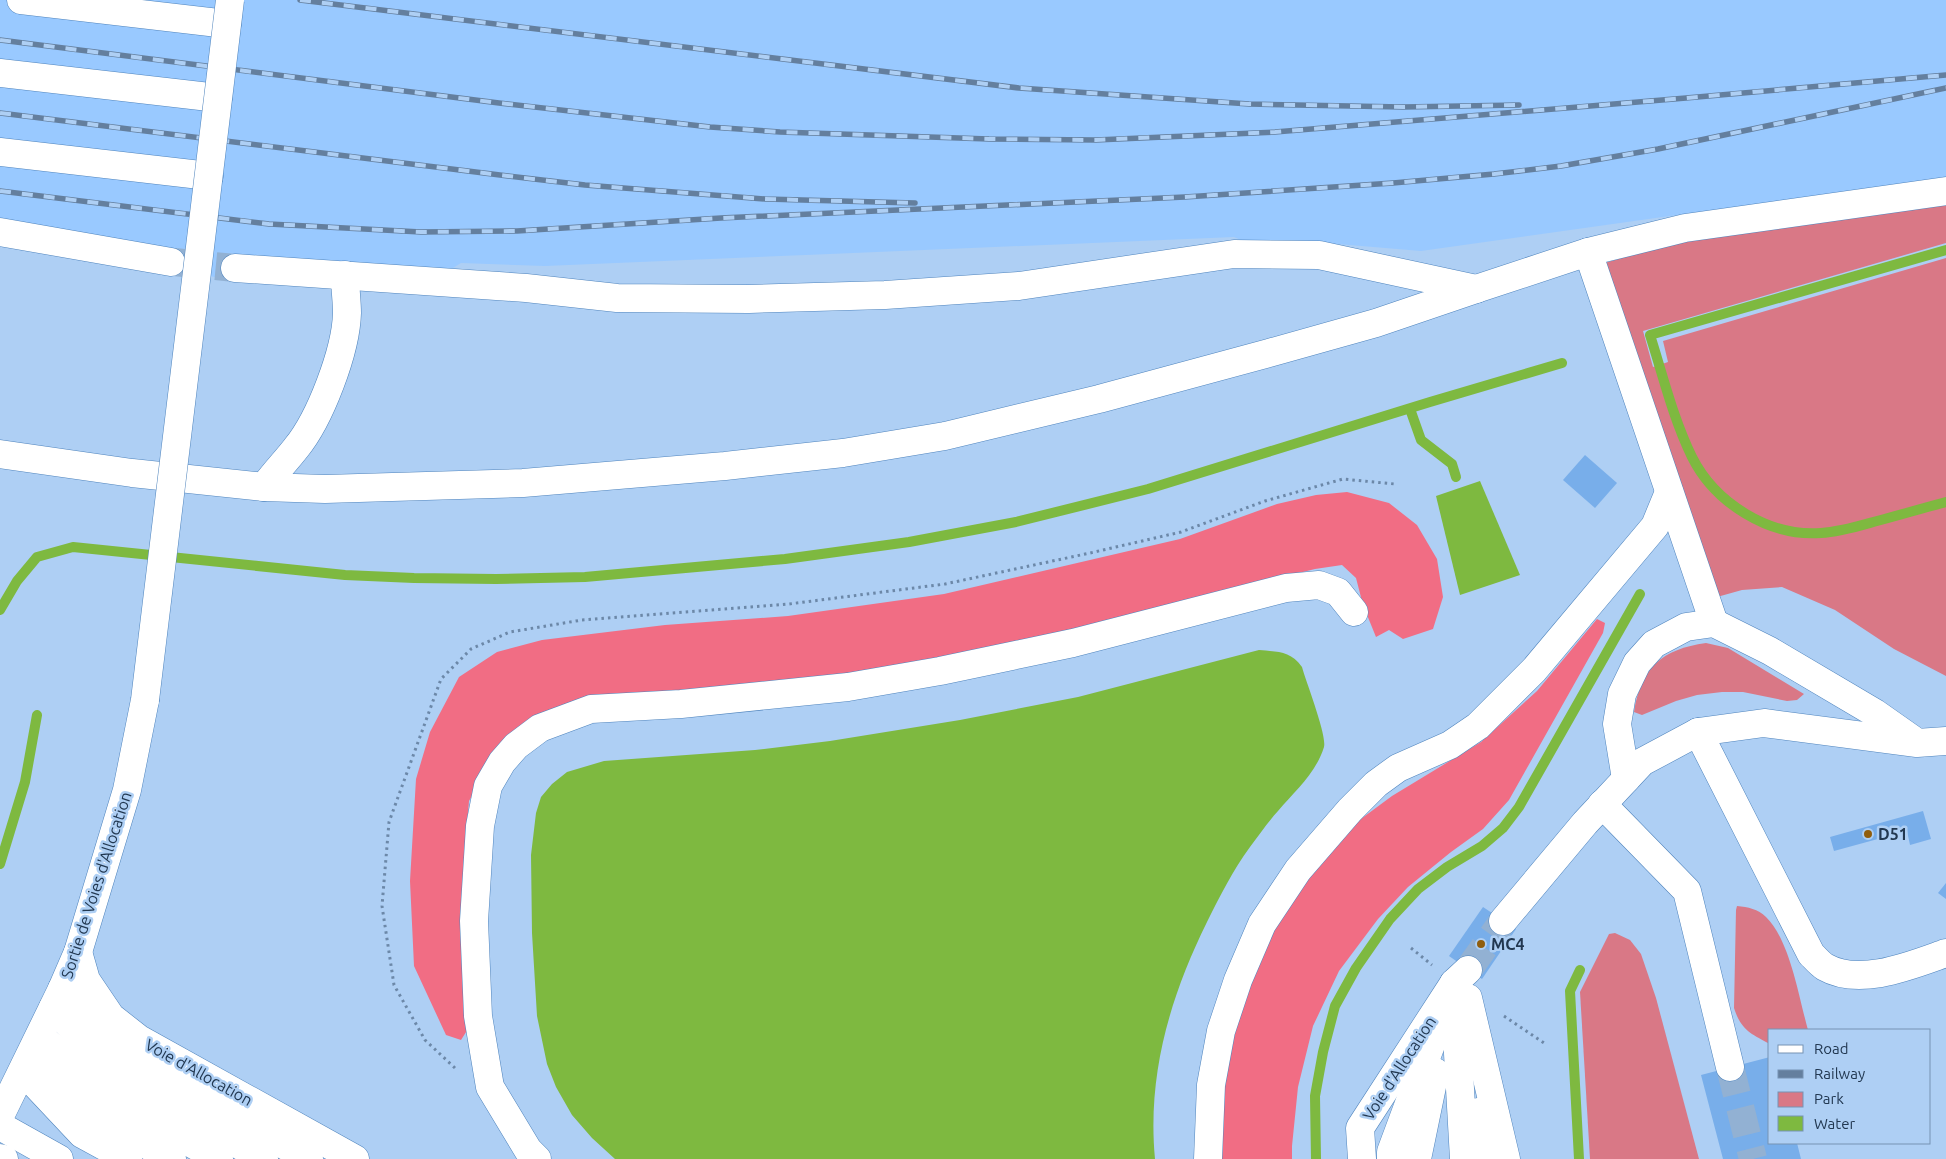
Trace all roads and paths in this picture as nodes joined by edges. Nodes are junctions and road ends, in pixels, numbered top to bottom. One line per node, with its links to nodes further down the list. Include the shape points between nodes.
1 (21, 0): 2 (lane)
2 (229, 12): 4 (lane, Sortie de Voies d'Allocation, bridge)
3 (0, 73): 4 (lane)
4 (218, 98): 6 (lane, Sortie de Voies d'Allocation, bridge)
5 (0, 152): 6 (lane)
6 (209, 176): 25 (lane, Sortie de Voies d'Allocation, bridge, via 145,700 127,790)
7 (1946, 191): 9 (lane, via 1685,228)
8 (0, 232): 10 (lane)
9 (1588, 252): 13 (lane); 16 (lane)
10 (171, 262)
11 (235, 268): 12 (lane)
12 (345, 275): 13 (lane, via 617,298 749,299 1019,286 1234,254 1309,254); 15 (lane, via 347,314 331,380 315,420 297,448)
13 (1476, 289): 15 (lane, via 1376,323 1099,399 944,436 843,453 523,483 325,489)
14 (0, 454): 15 (lane)
15 (264, 487)
16 (1669, 492): 18 (lane); 43 (lane, via 1655,526 1534,670 1478,726 1450,745 1398,768 1376,784 1298,870 1262,924 1221,1031 1211,1085)
17 (1354, 612): 42 (lane, via 1338,592 1320,585 1286,588 1073,643 940,671 848,688 591,709 540,728 516,746 488,786 480,826 474,921 478,1016 490,1087 528,1150)
18 (1714, 624): 21 (lane, via 1770,650 1875,713); 22 (lane, via 1686,628 1654,644 1637,662 1622,694 1617,724)
19 (1698, 732): 21 (lane, via 1764,723); 22 (lane, via 1642,762); 26 (lane, via 1811,954 1824,967 1839,974 1891,972)
20 (1946, 741): 21 (lane)
21 (1918, 743)
22 (1626, 779): 23 (lane)
23 (1602, 804): 24 (lane); 30 (lane, via 1687,890)
24 (1503, 920)
25 (78, 952): 28 (lane, Sortie de Voies d'Allocation); 41 (lane, Voie d'Allocation, via 86,980 111,1017 139,1039)
26 (1946, 953)
27 (1463, 981): 44 (lane, Voie d'Allocation, via 1360,1128); 45 (lane, Voie d'Allocation, via 1391,1152); 46 (lane, Voie d'Allocation); 47 (lane, Voie d'Allocation); 48 (lane, Voie d'Allocation); 49 (lane); 50 (lane); 51 (lane)
28 (58, 998): 29 (lane, Sortie de Voies d'Allocation); 39 (lane, via 117,1076); 40 (lane, Voie d'Allocation, via 128,1057)
29 (31, 1054): 31 (lane, Sortie de Voies d'Allocation); 36 (lane, via 82,1134); 37 (lane, via 94,1115); 38 (lane)
30 (1730, 1067)
31 (0, 1116)
32 (0, 1126): 35 (lane)
33 (0, 1158): 34 (lane)
34 (4, 1159)
35 (59, 1159)
36 (128, 1159)
37 (172, 1159)
38 (219, 1159)
39 (264, 1159)
40 (309, 1159)
41 (355, 1159)
42 (537, 1159)
43 (1208, 1159)
44 (1362, 1159)
45 (1391, 1159)
46 (1417, 1159)
47 (1444, 1159)
48 (1464, 1159)
49 (1485, 1159)
50 (1498, 1159)
51 (1506, 1159)

